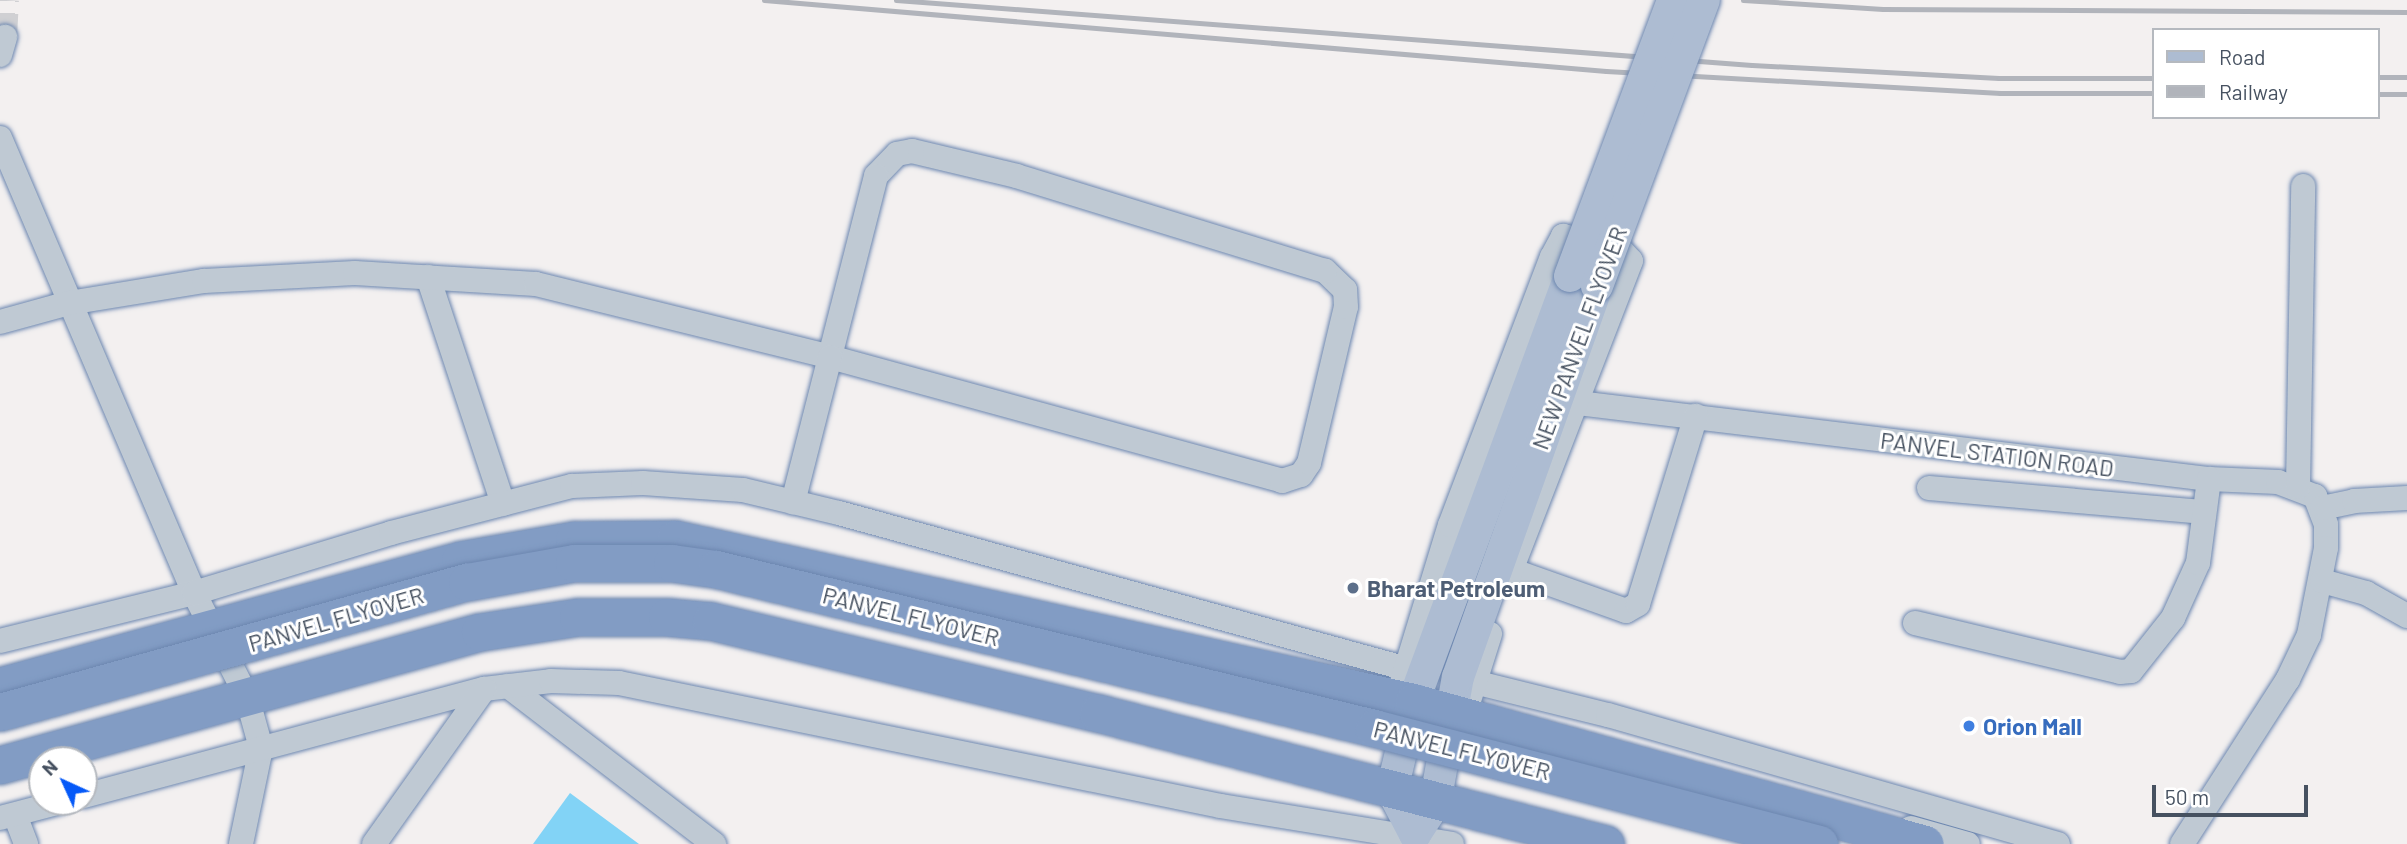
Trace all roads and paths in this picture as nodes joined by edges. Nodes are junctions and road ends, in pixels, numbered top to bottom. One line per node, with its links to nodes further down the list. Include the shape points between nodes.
1 (1673, 0): 6 (main road, NEW PANVEL FLYOVER, bridge)
2 (1704, 0): 6 (main road, NEW PANVEL FLYOVER, bridge)
3 (0, 138): 7 (street)
4 (2303, 186): 14 (street)
5 (428, 277): 7 (street, via 355,273 204,281); 9 (street, via 536,284); 17 (street)
6 (1584, 281): 27 (main road, NEW PANVEL FLYOVER); 29 (main road, NEW PANVEL FLYOVER)
7 (69, 303): 8 (street); 22 (street)
8 (0, 321)
9 (830, 357): 9 (street, via 1171,453 1292,481 1309,463 1346,307 1345,290 1325,271 1017,176 912,151 885,162 876,176); 16 (street)
10 (1578, 403): 11 (street, PANVEL STATION ROAD); 20 (street); 29 (street, via 1631,261 1620,249 1563,236 1450,525)
11 (1696, 416): 12 (street, PANVEL STATION ROAD); 20 (street, via 1638,604 1626,611)
12 (1931, 447): 13 (street, PANVEL STATION ROAD); 19 (street, via 1929,494)
13 (2209, 479): 14 (street, PANVEL STATION ROAD); 19 (street)
14 (2298, 486): 18 (street, via 2315,496)
15 (2407, 498): 18 (street, via 2354,500)
16 (793, 502): 17 (street, via 743,490 643,483 572,486); 29 (street)
17 (503, 504): 22 (street)
18 (2322, 509): 21 (street, via 2326,524)
19 (2202, 512): 24 (street, via 2193,573 2173,618 2131,671)
20 (1511, 570): 27 (street)
21 (2322, 581): 23 (street, via 2366,593); 56 (street, via 2309,635 2288,680)
22 (194, 593): 25 (street); 26 (street)
23 (2407, 615)
24 (1915, 623)
25 (211, 628): 28 (highway); 29 (highway, via 518,548 574,540 675,539); 31 (street)
26 (0, 641)
27 (1465, 680): 33 (main road, NEW PANVEL FLYOVER); 55 (street, via 1634,722)
28 (0, 686)
29 (1409, 686): 33 (highway); 38 (main road, NEW PANVEL FLYOVER)
30 (496, 687): 36 (street); 44 (street, via 551,681 655,689 1221,806); 48 (street); 49 (street)
31 (247, 697): 36 (street); 37 (highway); 38 (highway, via 525,624 578,617 667,617 710,621 1098,713)
32 (0, 712): 53 (highway, PANVEL FLYOVER, bridge, via 467,582 574,563 672,562 1374,728)
33 (1456, 715): 34 (highway); 40 (main road, NEW PANVEL FLYOVER)
34 (1522, 734): 45 (highway); 54 (street, via 1566,727)
35 (0, 738): 52 (highway, PANVEL FLYOVER, via 473,606 576,588 670,587 1366,752)
36 (261, 748): 39 (street); 47 (street)
37 (0, 765)
38 (1392, 790): 40 (highway); 44 (main road)
39 (98, 792)
40 (1435, 803): 43 (highway); 44 (main road)
41 (28, 811): 42 (street)
42 (7, 817): 46 (street)
43 (1496, 830): 51 (highway)
44 (1413, 839): 50 (street)
45 (1919, 842)
46 (26, 844)
47 (241, 844)
48 (374, 844)
49 (714, 844)
50 (1452, 844)
51 (1605, 844)
52 (1723, 844)
53 (1819, 844)
54 (1968, 844)
55 (2058, 844)
56 (2182, 844)

